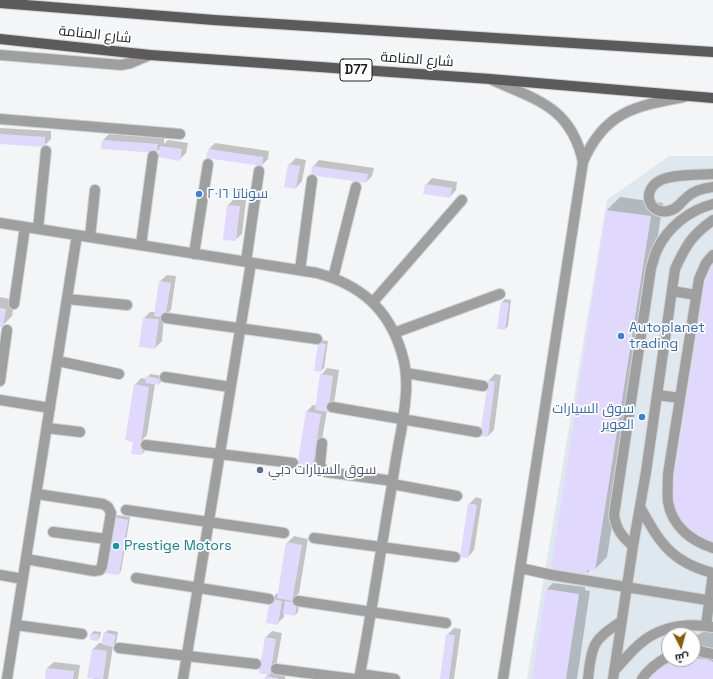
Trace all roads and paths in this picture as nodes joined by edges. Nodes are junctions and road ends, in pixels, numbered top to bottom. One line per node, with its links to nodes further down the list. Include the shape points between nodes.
1 (0, 2): 3 (main road, شارع المنامة, via 222,21)
2 (0, 39): 5 (main road, شارع المنامة / D77)
3 (713, 52)
4 (0, 55): 5 (street, via 121,65)
5 (150, 55): 6 (main road, شارع المنامة / D77)
6 (490, 79): 7 (main road, شارع المنامة / D77); 13 (street, via 554,110 576,138)
7 (689, 96): 8 (main road, شارع المنامة / D77); 13 (street, via 650,103 618,117 601,132)
8 (713, 98)
9 (0, 119): 10 (street)
10 (180, 134)
11 (46, 151): 26 (street)
12 (153, 156): 29 (street)
13 (583, 162): 82 (street)
14 (208, 164): 30 (street)
15 (259, 170): 32 (street)
16 (713, 174): 19 (street, via 662,180 652,186 649,199 653,206 667,212 674,210 698,190)
17 (312, 180): 33 (street)
18 (356, 187): 34 (street)
19 (713, 187)
20 (95, 190): 28 (street)
21 (462, 200): 39 (street)
22 (713, 204): 77 (street, via 694,211 678,222 666,235 651,268 614,515 619,531)
23 (713, 220): 35 (street, via 698,231 684,248 675,268)
24 (0, 223): 25 (street)
25 (25, 227): 26 (street); 40 (street)
26 (38, 229): 27 (street)
27 (78, 235): 28 (street); 38 (street)
28 (90, 237): 29 (street)
29 (142, 245): 30 (street)
30 (194, 254): 32 (street)
31 (713, 254): 37 (street, via 699,279)
32 (248, 262): 33 (street); 43 (street)
33 (300, 270): 34 (street)
34 (334, 278): 39 (street, via 348,284)
35 (672, 291): 37 (street); 54 (street)
36 (500, 294): 45 (street)
37 (696, 295): 55 (street)
38 (67, 299): 41 (street); 47 (street)
39 (373, 302): 45 (street, via 387,319)
40 (14, 304)
41 (127, 305)
42 (166, 318): 43 (street)
43 (240, 328): 46 (street); 53 (street)
44 (7, 330): 51 (street)
45 (394, 333): 48 (street)
46 (317, 339)
47 (58, 361): 49 (street); 58 (street)
48 (406, 373): 52 (street); 59 (street)
49 (119, 374)
50 (165, 377): 53 (street)
51 (0, 381)
52 (483, 386)
53 (230, 387): 65 (street)
54 (657, 395): 55 (street); 70 (street)
55 (680, 398): 79 (street, via 668,474 668,502 680,528 702,545)
56 (0, 400): 58 (street)
57 (332, 406): 59 (street)
58 (50, 408): 60 (street)
59 (403, 419): 62 (street); 67 (street)
60 (47, 428): 61 (street); 68 (street)
61 (80, 432)
62 (476, 432)
63 (322, 443): 67 (street, via 320,464 326,472)
64 (146, 445): 65 (street)
65 (220, 454): 66 (street); 72 (street)
66 (293, 463)
67 (392, 482): 69 (street); 78 (street)
68 (37, 494): 76 (street, via 106,505 111,513); 81 (street)
69 (457, 496)
70 (640, 507): 77 (street); 83 (street, via 664,547 678,559 695,568)
71 (126, 510): 72 (street)
72 (209, 522): 74 (street); 88 (street)
73 (53, 532): 76 (street)
74 (284, 533)
75 (314, 538): 78 (street)
76 (106, 539): 81 (street, via 101,569 97,571)
77 (633, 546): 87 (street)
78 (381, 547): 80 (street); 92 (street)
79 (713, 548)
80 (455, 557)
81 (26, 559): 86 (street)
82 (520, 568): 87 (street); 110 (street)
83 (713, 573): 90 (street)
84 (0, 575): 86 (street)
85 (136, 578): 88 (street)
86 (23, 579): 95 (street)
87 (627, 587): 90 (street); 93 (street)
88 (198, 588): 89 (street); 101 (street)
89 (268, 599)
90 (711, 600): 96 (street)
91 (298, 601): 92 (street)
92 (370, 612): 94 (street); 106 (street)
93 (622, 621): 105 (street); 111 (street, via 596,643)
94 (446, 623)
95 (16, 625): 97 (street); 107 (street)
96 (709, 627): 105 (street, via 676,626 659,632 643,641)
97 (82, 634)
98 (119, 648): 101 (street)
99 (701, 652): 100 (street)
100 (713, 654)
101 (187, 656): 103 (street); 108 (street)
102 (661, 660): 112 (street)
103 (256, 664)
104 (276, 669): 106 (street)
105 (613, 675)
106 (357, 677): 109 (street)
107 (7, 679)
108 (183, 679)
109 (395, 679)
110 (503, 679)
111 (588, 679)
112 (642, 679)

